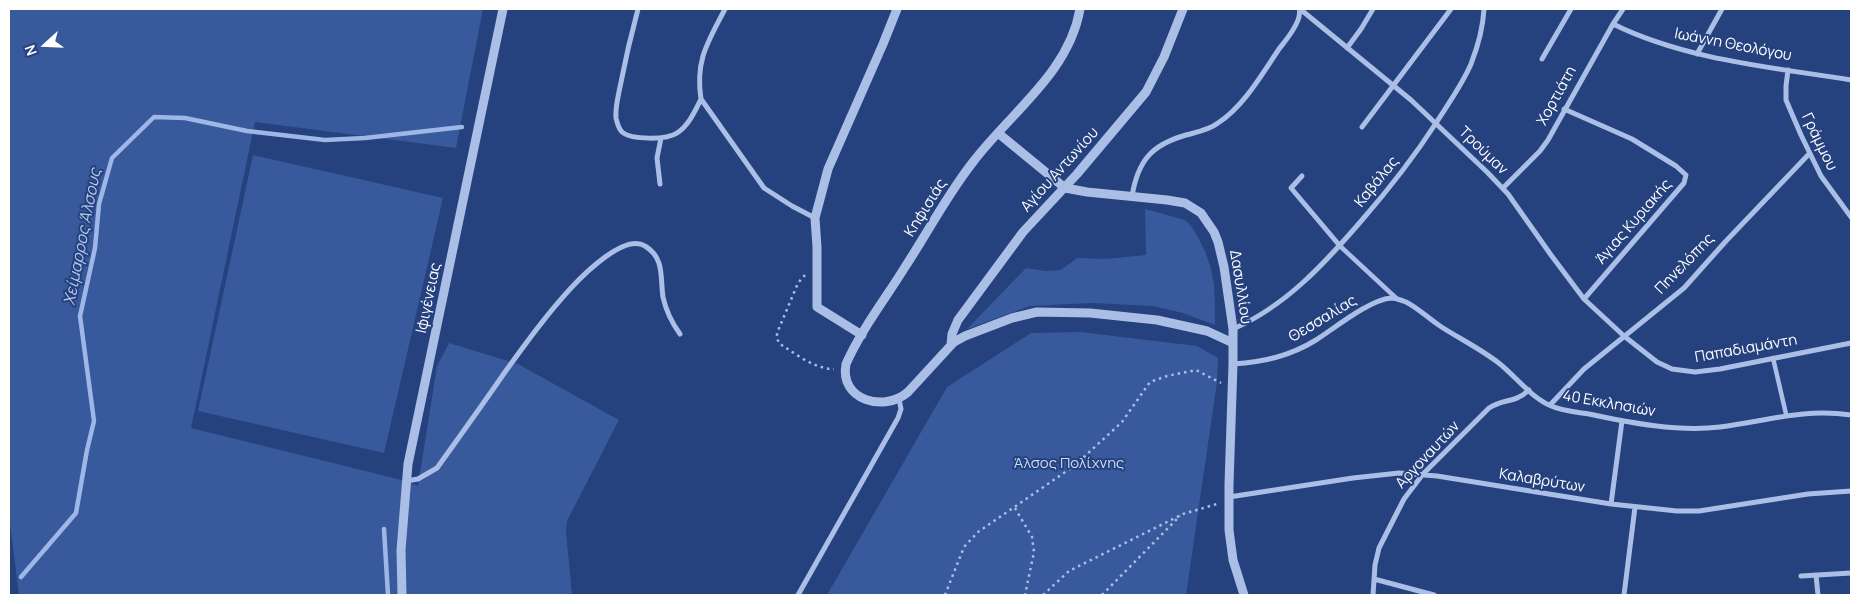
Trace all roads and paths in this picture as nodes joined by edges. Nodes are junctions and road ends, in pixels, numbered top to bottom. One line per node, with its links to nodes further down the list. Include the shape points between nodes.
1 (503, 9): 57 (street, Ιφιγένειας)
2 (638, 9): 26 (street, via 616,110 617,123 626,134)
3 (724, 9): 21 (street, via 699,67)
4 (897, 9): 34 (street, via 828,170)
5 (1080, 9): 25 (street, Κηφισιάς, via 1060,60)
6 (1184, 9): 30 (street, Αγίου Αντωνίου, via 1149,87)
7 (1300, 9): 15 (street, Τρούμαν); 32 (street, via 1292,31 1232,111 1212,127 1180,137 1152,151 1137,174)
8 (1373, 9): 15 (street)
9 (1451, 9): 20 (street)
10 (1484, 9): 23 (street, Καβάλας, via 1480,39 1471,65)
11 (1571, 9): 17 (street)
12 (1623, 9): 14 (street, Χορτιάτη)
13 (1722, 9): 16 (street)
14 (1613, 24): 16 (street, Ιωάννη Θεολόγου); 22 (street, Χορτιάτη)
15 (1347, 48): 20 (street, Τρούμαν)
16 (1697, 54): 18 (street, Ιωάννη Θεολόγου)
17 (1542, 59)
18 (1788, 70): 19 (street, Ιωάννη Θεολόγου); 27 (street, Γράμμου, via 1786,100)
19 (1851, 80)
20 (1394, 86): 23 (street, Τρούμαν); 24 (street)
21 (701, 99): 26 (street, via 682,130); 34 (street, via 764,188)
22 (1564, 109): 31 (street, Χορτιάτη, via 1545,145); 38 (street, Άγιας Κυριακής, via 1632,139 1676,166 1686,176 1684,183)
23 (1435, 123): 31 (street, Τρούμαν); 35 (street, Καβάλας, via 1391,186)
24 (1362, 127)
25 (998, 133): 30 (street, Δασυλλίου); 41 (street, Κηφισιάς, via 948,198)
26 (662, 138): 29 (street, via 657,158)
27 (1809, 154): 33 (street, Γράμμου); 42 (street, Πηνελόπης, via 1684,288)
28 (1302, 176): 35 (street, via 1291,188)
29 (660, 184)
30 (1065, 188): 32 (street, Δασυλλίου); 45 (street, Αγίου Αντωνίου, via 1023,232 958,320)
31 (1503, 188): 38 (street, Τρούμαν)
32 (1132, 196): 39 (street, Δασυλλίου, via 1185,204 1194,207 1205,218 1220,250)
33 (1851, 217)
34 (815, 218): 36 (street)
35 (1340, 246): 37 (street); 39 (street, Καβάλας, via 1287,296)
36 (817, 268): 41 (street, via 817,307); 48 (path, via 805,274 798,283 777,339 819,367)
37 (1396, 298): 47 (street, Θεσσαλίας, via 1364,309 1315,341 1286,355); 50 (street, 40 Εκκλησιών, via 1484,352)
38 (1584, 299): 42 (street, Τρούμαν)
39 (1233, 329): 43 (street, Δασυλλίου)
40 (680, 334): 57 (street, via 667,310 657,258 645,245 633,242 623,245 571,287 437,468 418,479)
41 (862, 336): 48 (street, Κηφισιάς)
42 (1624, 336): 46 (street, Παπαδιαμάντη, via 1657,362 1677,371 1720,369); 52 (street, Πηνελόπης, via 1579,374)
43 (1233, 343): 45 (street, via 1180,324 1111,314 1054,311 1019,316 965,336); 47 (street, Δασυλλίου)
44 (1851, 343): 46 (street, Παπαδιαμάντη)
45 (951, 345): 51 (street)
46 (1773, 358): 53 (street)
47 (1233, 364): 49 (street, Δασυλλίου)
48 (845, 369): 51 (street, via 850,386 866,401 880,403)
49 (1233, 386): 59 (street, Δασυλλίου); 61 (path, via 1217,382 1196,370 1150,382 1122,422 1074,466)
50 (1529, 390): 52 (street, 40 Εκκλησιών); 56 (street, Αργοναυτών, via 1517,399 1489,408)
51 (899, 399): 69 (street, via 901,409 898,418)
52 (1550, 405): 55 (street, 40 Εκκλησιών)
53 (1786, 414): 54 (street, 40 Εκκλησιών); 55 (street, 40 Εκκλησιών, via 1710,428)
54 (1851, 416)
55 (1622, 421): 60 (street)
56 (1423, 474): 59 (street, Καλαβρύτων, via 1366,476); 60 (street, Καλαβρύτων); 67 (street, Αργοναυτών, via 1404,499 1383,538)
57 (406, 481): 68 (street, Ιφιγένειας, via 401,550)
58 (1851, 491): 62 (street, Καλαβρύτων, via 1808,494 1691,512)
59 (1229, 497): 63 (path, via 1215,505); 74 (street, Δασυλλίου, via 1231,551)
60 (1611, 504): 62 (street, Καλαβρύτων)
61 (1014, 507): 70 (path, via 978,532 964,547); 71 (path, via 1032,537 1034,552)
62 (1635, 507): 77 (street)
63 (1183, 514): 72 (path, via 1069,571); 73 (path)
64 (1851, 573): 65 (street)
65 (1816, 575): 66 (street); 78 (street)
66 (1801, 576)
67 (1374, 579): 75 (street, Αργοναυτών); 76 (street)
68 (402, 595)
69 (798, 595)
70 (945, 595)
71 (1025, 595)
72 (1043, 595)
73 (1102, 595)
74 (1244, 595)
75 (1373, 595)
76 (1434, 595)
77 (1624, 595)
78 (1818, 595)

